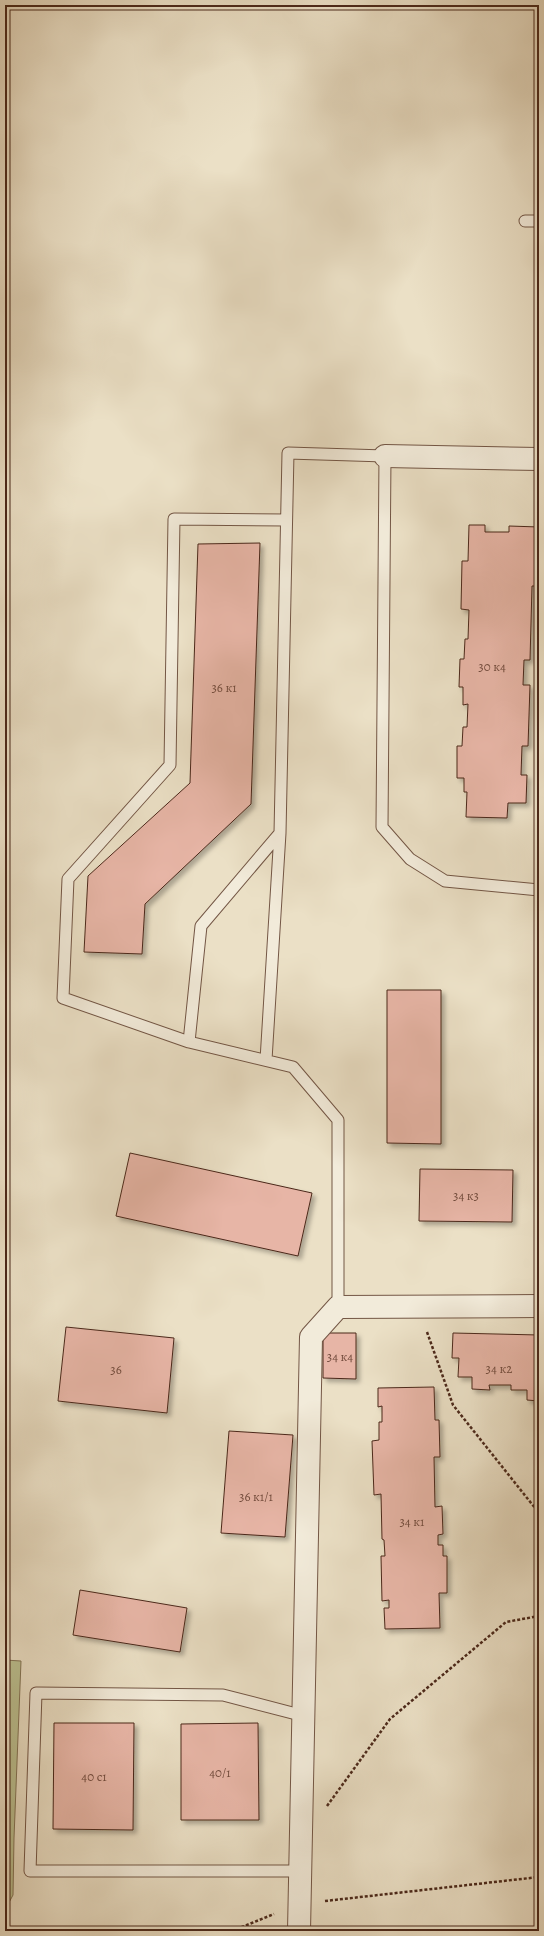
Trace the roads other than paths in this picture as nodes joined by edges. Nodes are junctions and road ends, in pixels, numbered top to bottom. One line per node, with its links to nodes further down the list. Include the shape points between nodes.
1 (525, 221): 2 (lane)
2 (539, 221)
3 (385, 456): 4 (street); 5 (lane, via 288,453); 7 (lane, via 382,827 410,859 445,881)
4 (539, 459)
5 (286, 520): 6 (lane); 8 (lane, via 174,519 170,765 68,879 63,998)
6 (280, 833): 8 (lane, via 201,926); 9 (lane)
7 (539, 890)
8 (189, 1042): 9 (lane)
9 (266, 1060): 11 (lane, via 293,1067 338,1120)
10 (539, 1306): 11 (street)
11 (338, 1307): 12 (street, via 311,1337)
12 (304, 1716): 13 (street); 13 (lane, via 224,1695 36,1693 30,1871)
13 (300, 1871): 14 (street)
14 (299, 1931)

